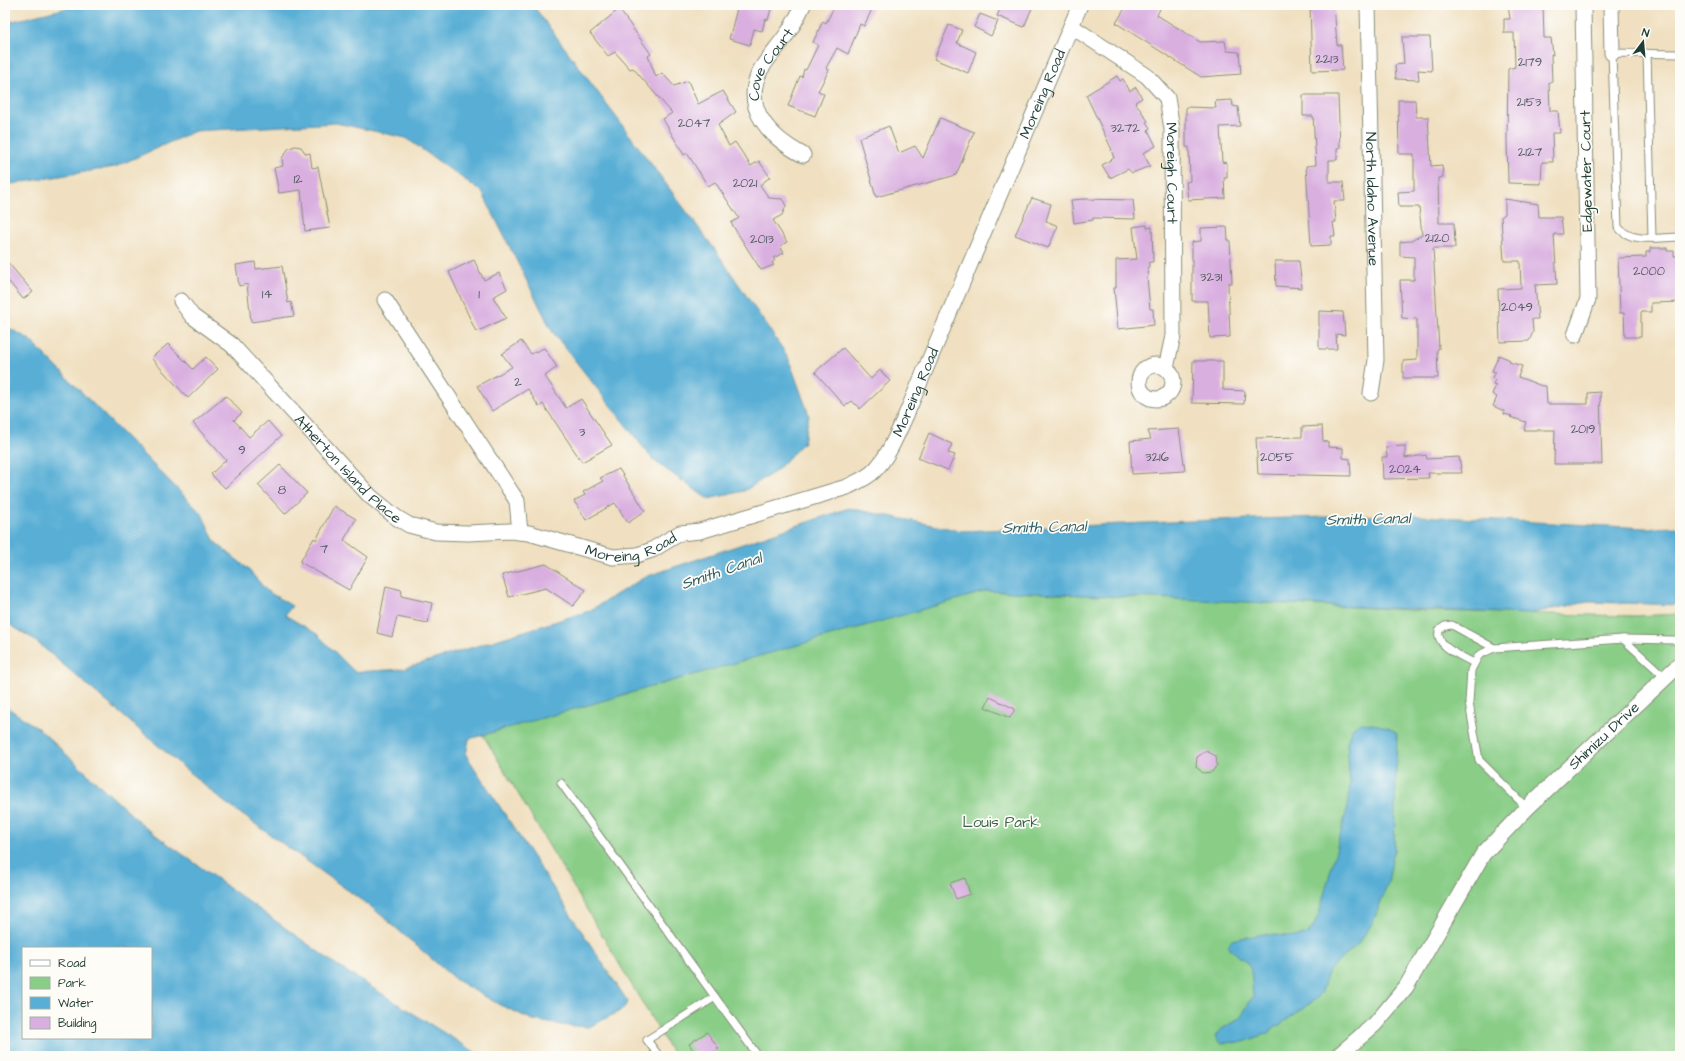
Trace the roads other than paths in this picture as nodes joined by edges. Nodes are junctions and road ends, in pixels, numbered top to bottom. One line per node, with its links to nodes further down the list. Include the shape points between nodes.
1 (804, 5): 10 (street, Cove Court, via 785,38 770,55 755,83 758,114 765,126 787,146)
2 (1080, 5): 6 (street, Moreing Road)
3 (1368, 5): 17 (street, North Idaho Avenue, via 1376,360)
4 (1583, 5): 15 (street, Edgewater Court, via 1588,299)
5 (1611, 5): 7 (street)
6 (1071, 26): 16 (street, Moreigh Court, via 1147,76 1167,98 1172,129 1173,336); 19 (street, Moreing Road, via 906,415 894,440 874,470 863,480 847,487 700,531 680,533 652,550 637,555 613,557)
7 (1612, 53): 8 (lane); 12 (lane, via 1617,225 1621,232 1631,237)
8 (1647, 53): 9 (lane); 12 (lane)
9 (1680, 54)
10 (803, 155)
11 (1680, 237): 12 (lane)
12 (1652, 238)
13 (385, 300): 18 (street, via 517,501)
14 (181, 301): 18 (street, Atherton Island Place, via 192,316 232,345 370,496 397,518 419,529 436,532)
15 (1575, 335)
16 (1166, 368)
17 (1371, 393)
18 (520, 532): 19 (street, Atherton Island Place, via 529,532)
19 (561, 542)
20 (1623, 639): 21 (lane); 22 (lane); 25 (lane)
21 (1675, 640)
22 (1494, 648): 23 (lane, via 1479,655); 23 (lane, via 1452,625 1439,630 1441,644)
23 (1474, 663): 27 (lane, via 1471,670 1469,703 1479,760)
24 (1680, 664): 25 (street, Shimizu Drive)
25 (1666, 678): 27 (street, Shimizu Drive)
26 (561, 784): 28 (lane)
27 (1527, 808): 31 (street, Shimizu Drive, via 1483,854 1406,988 1375,1024)
28 (715, 997): 29 (lane, via 647,1040); 30 (lane)
29 (659, 1056)
30 (758, 1056)
31 (1338, 1056)

